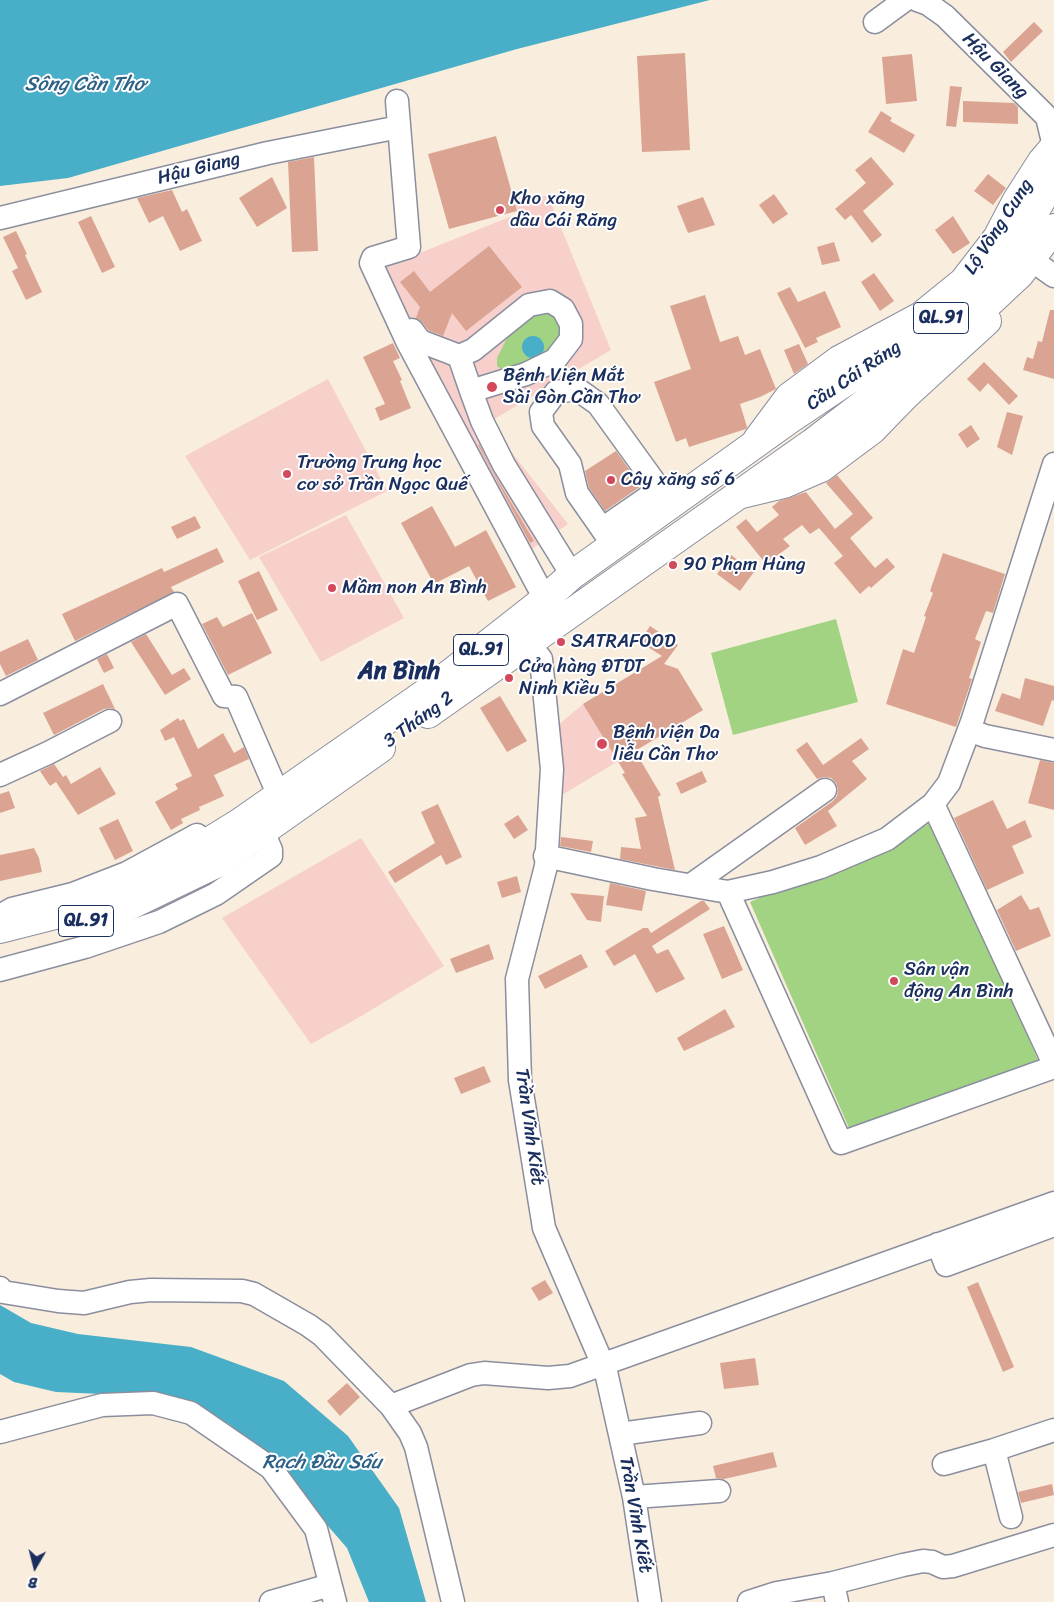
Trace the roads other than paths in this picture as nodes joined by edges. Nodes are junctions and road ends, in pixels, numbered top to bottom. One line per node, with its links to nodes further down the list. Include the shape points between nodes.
1 (905, 0): 3 (street)
2 (917, 0): 6 (street, Hậu Giang, via 945,16 1047,117)
3 (875, 22)
4 (397, 100): 5 (street)
5 (399, 127): 8 (street, Hậu Giang, via 268,153); 22 (street, via 409,247 373,258 371,263 407,342)
6 (1054, 146): 16 (main road, Lộ Vòng Cung, via 1017,200 997,238 963,282 921,316 839,360 789,397)
7 (1054, 178): 14 (main road, Cầu Cái Răng / QL.91, via 1011,253 969,299)
8 (0, 218)
9 (1054, 228): 15 (main road, Cầu Cái Răng / QL.91, via 1020,274 974,317)
10 (1049, 263): 18 (main road, via 872,430 821,468 784,484)
11 (412, 330): 12 (street, via 420,341)
12 (459, 356): 13 (street); 13 (street, via 473,350 529,305 550,300 563,310 571,324 571,339 555,360 526,374)
13 (471, 391): 21 (street, via 504,465)
14 (790, 419): 16 (main road, 3 Tháng 2 / QL.91)
15 (812, 443): 18 (main road, 3 Tháng 2 / QL.91)
16 (752, 446): 19 (main road, 3 Tháng 2 / QL.91)
17 (1054, 464): 26 (street)
18 (737, 495): 23 (main road, 3 Tháng 2 / QL.91)
19 (665, 497): 20 (main road, 3 Tháng 2 / QL.91); 20 (street, via 598,404 577,389 556,392 541,412 543,426 570,464 577,493)
20 (608, 538): 21 (main road, 3 Tháng 2 / QL.91)
21 (572, 575): 22 (main road, 3 Tháng 2 / QL.91)
22 (545, 599): 30 (main road, 3 Tháng 2 / QL.91, via 424,694)
23 (528, 642): 32 (main road, 3 Tháng 2 / QL.91); 33 (street, Trần Vĩnh Kiết, via 541,659 552,769)
24 (0, 694): 30 (street, via 177,604 224,696 236,697)
25 (110, 721): 28 (street)
26 (969, 730): 27 (street); 31 (street, via 949,783)
27 (1054, 750)
28 (0, 775)
29 (825, 790): 35 (street)
30 (279, 796): 32 (main road, 3 Tháng 2 / QL.91)
31 (933, 804): 36 (street, via 887,839 813,869); 41 (street)
32 (251, 828): 34 (main road, 3 Tháng 2 / QL.91); 37 (street, via 232,818 225,820 127,872 73,894 12,909); 40 (street, via 271,850 272,856 216,894 150,925 85,948)
33 (545, 856): 35 (street); 46 (street, Trần Vĩnh Kiết, via 546,866 517,979 520,1080 544,1228)
34 (166, 879): 38 (main road, 3 Tháng 2 / QL.91, via 71,911); 39 (main road, 3 Tháng 2 / QL.91, via 127,908)
35 (691, 885): 36 (street)
36 (728, 892): 41 (street, via 841,1143)
37 (0, 916)
38 (0, 929)
39 (0, 948)
40 (0, 970)
41 (1054, 1066)
42 (1054, 1203): 44 (street)
43 (1054, 1225): 44 (street, via 946,1265)
44 (938, 1244): 46 (street)
45 (0, 1288): 47 (street, via 3,1292 84,1303 151,1290 254,1294 322,1334)
46 (602, 1363): 47 (street, via 559,1378 471,1374); 51 (street, Trần Vĩnh Kiết)
47 (390, 1406): 61 (street, via 403,1422 416,1448)
48 (700, 1424): 51 (street)
49 (1054, 1430): 52 (street)
50 (0, 1432): 59 (street, via 102,1405 153,1403 191,1413 271,1468 316,1528)
51 (620, 1434): 55 (street, Trần Vĩnh Kiết)
52 (994, 1450): 53 (street); 56 (street)
53 (944, 1464)
54 (719, 1491): 55 (street)
55 (634, 1498): 62 (street, Trần Vĩnh Kiết)
56 (1010, 1517)
57 (1054, 1535): 58 (street, via 953,1566 943,1567 923,1561 903,1565)
58 (835, 1593): 63 (street, via 777,1593)
59 (333, 1594): 60 (street)
60 (271, 1602)
61 (454, 1602)
62 (650, 1602)
63 (749, 1602)

